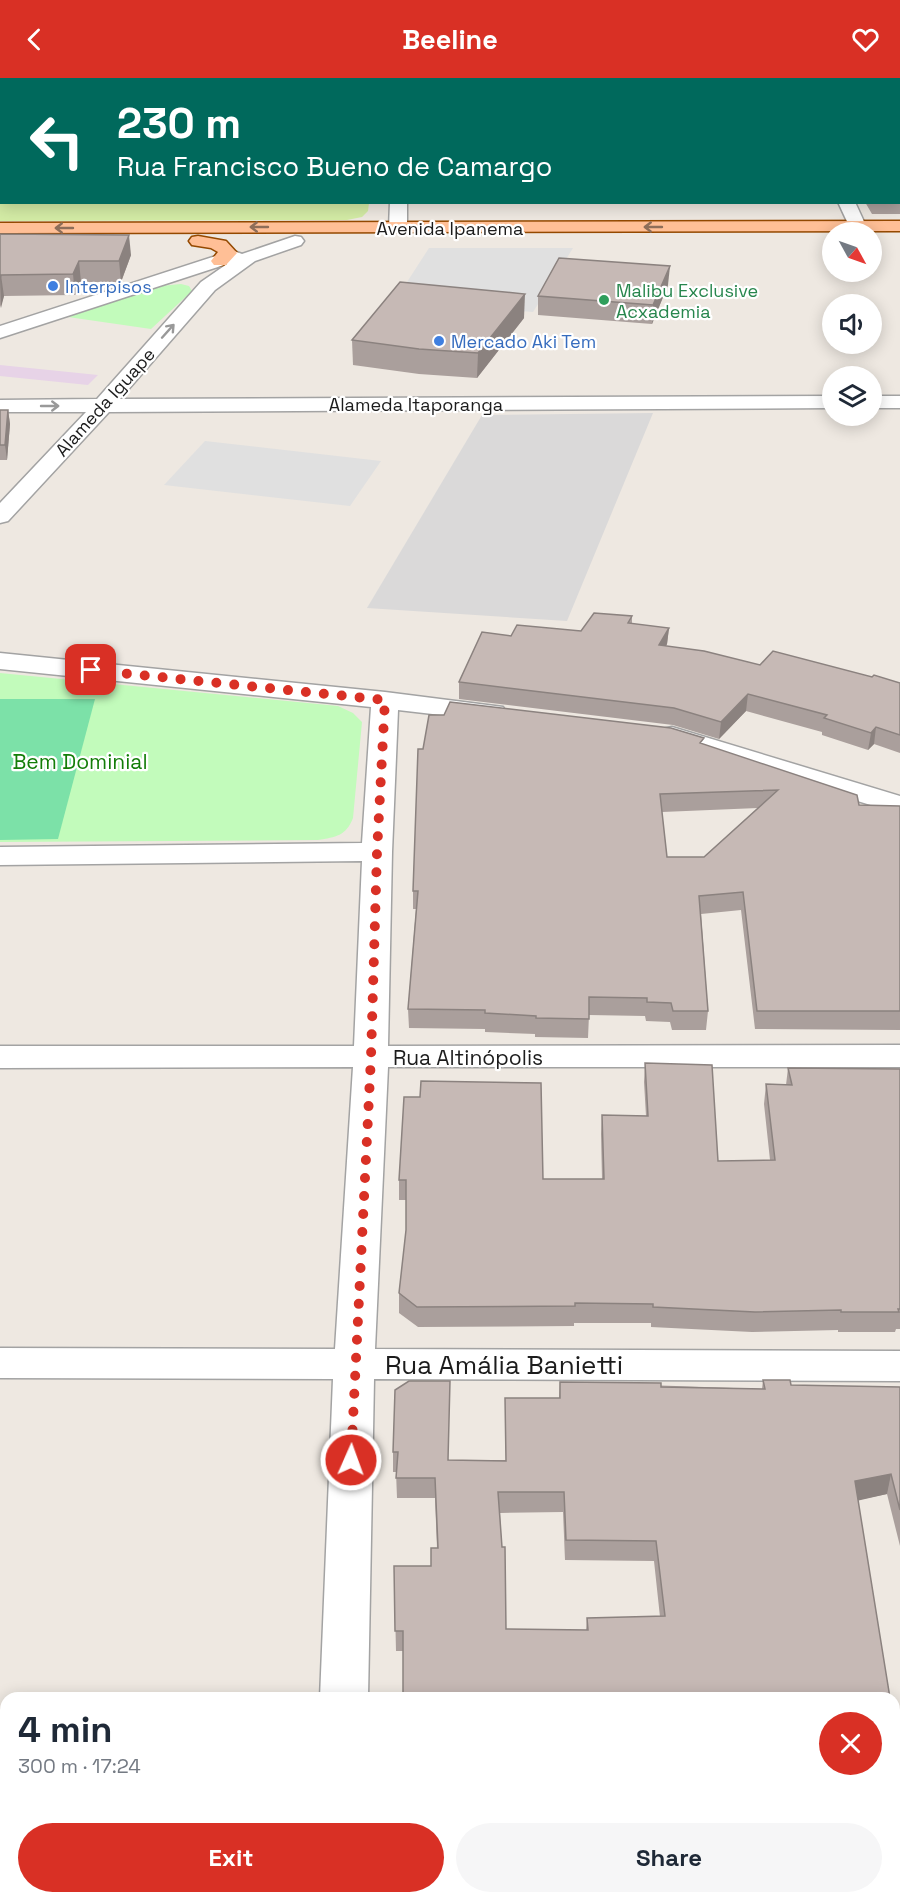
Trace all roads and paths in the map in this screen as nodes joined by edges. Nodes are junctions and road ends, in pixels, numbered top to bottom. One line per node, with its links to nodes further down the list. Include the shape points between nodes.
1 (399, 204): 9 (street)
2 (847, 204): 3 (street)
3 (855, 222)
4 (822, 226): 9 (main road, Avenida Ipanema, one-way to 9)
5 (882, 226): 6 (main road, Avenida Ipanema)
6 (900, 226)
7 (339, 227): 8 (main road, Avenida Ipanema, one-way to 8); 9 (main road, Avenida Ipanema); 14 (main road, via 311,231)
8 (0, 228)
9 (398, 228)
10 (882, 238): 11 (main road)
11 (900, 238)
12 (822, 239): 14 (main road, Avenida Ipanema)
13 (198, 241): 14 (main road, Avenida Ipanema); 15 (main road, Avenida Ipanema); 16 (main road, via 226,249 228,253)
14 (286, 241): 16 (street); 18 (street, Alameda Iguape, via 249,257)
15 (0, 242)
16 (220, 261): 17 (street)
17 (165, 280): 18 (street, via 196,281); 19 (street, via 48,317)
18 (208, 286): 24 (street, Alameda Iguape, one-way to 18)
19 (3, 323)
20 (822, 402): 24 (street, Alameda Itaporanga)
21 (882, 402): 22 (street)
22 (900, 402)
23 (0, 406): 24 (street, Alameda Itaporanga, one-way to 24)
24 (101, 406): 25 (street, Alameda Iguape)
25 (1, 514)
26 (0, 661): 27 (street)
27 (385, 700): 28 (street); 31 (street)
28 (524, 717)
29 (650, 733): 30 (street, via 673,735)
30 (900, 805)
31 (377, 852): 32 (street); 35 (street)
32 (0, 856)
33 (900, 1056): 35 (street, Rua Altinópolis)
34 (0, 1057): 35 (street, Rua Altinópolis)
35 (371, 1057): 37 (street)
36 (0, 1363): 37 (street, Rua Amália Banietti)
37 (354, 1365): 38 (street, Rua Amália Banietti); 39 (street)
38 (900, 1366)
39 (344, 1692)

